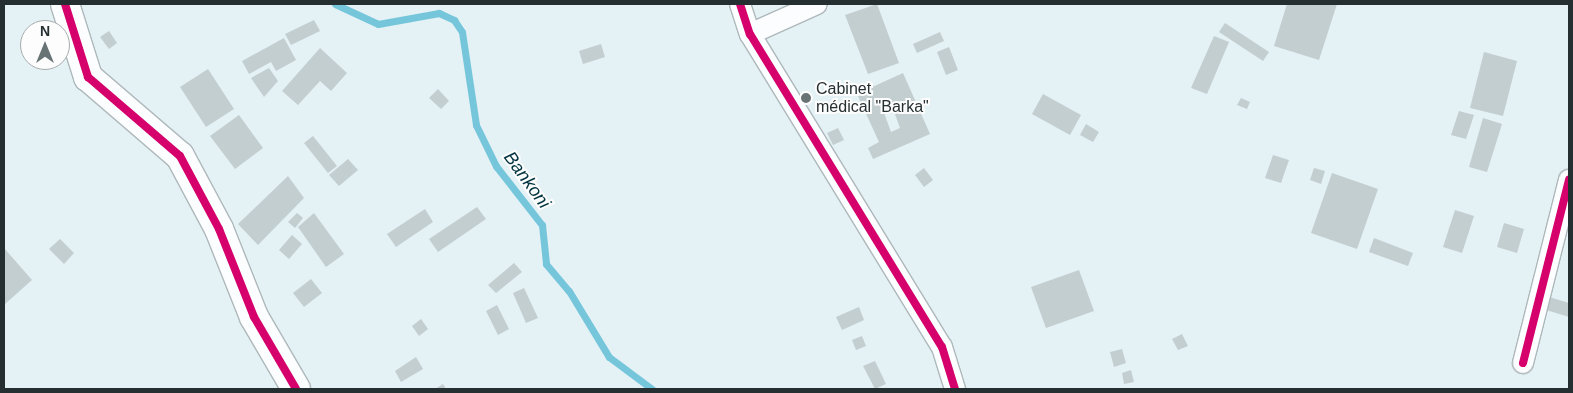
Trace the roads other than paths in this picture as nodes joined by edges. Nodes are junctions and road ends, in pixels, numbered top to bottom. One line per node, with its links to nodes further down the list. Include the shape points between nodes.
1 (65, 4): 7 (street, via 88,77 180,156 219,229 254,317)
2 (740, 4): 4 (street)
3 (817, 4): 4 (street)
4 (750, 34): 8 (street, via 942,347)
5 (1569, 180): 6 (street)
6 (1523, 363)
7 (296, 389)
8 (955, 389)

